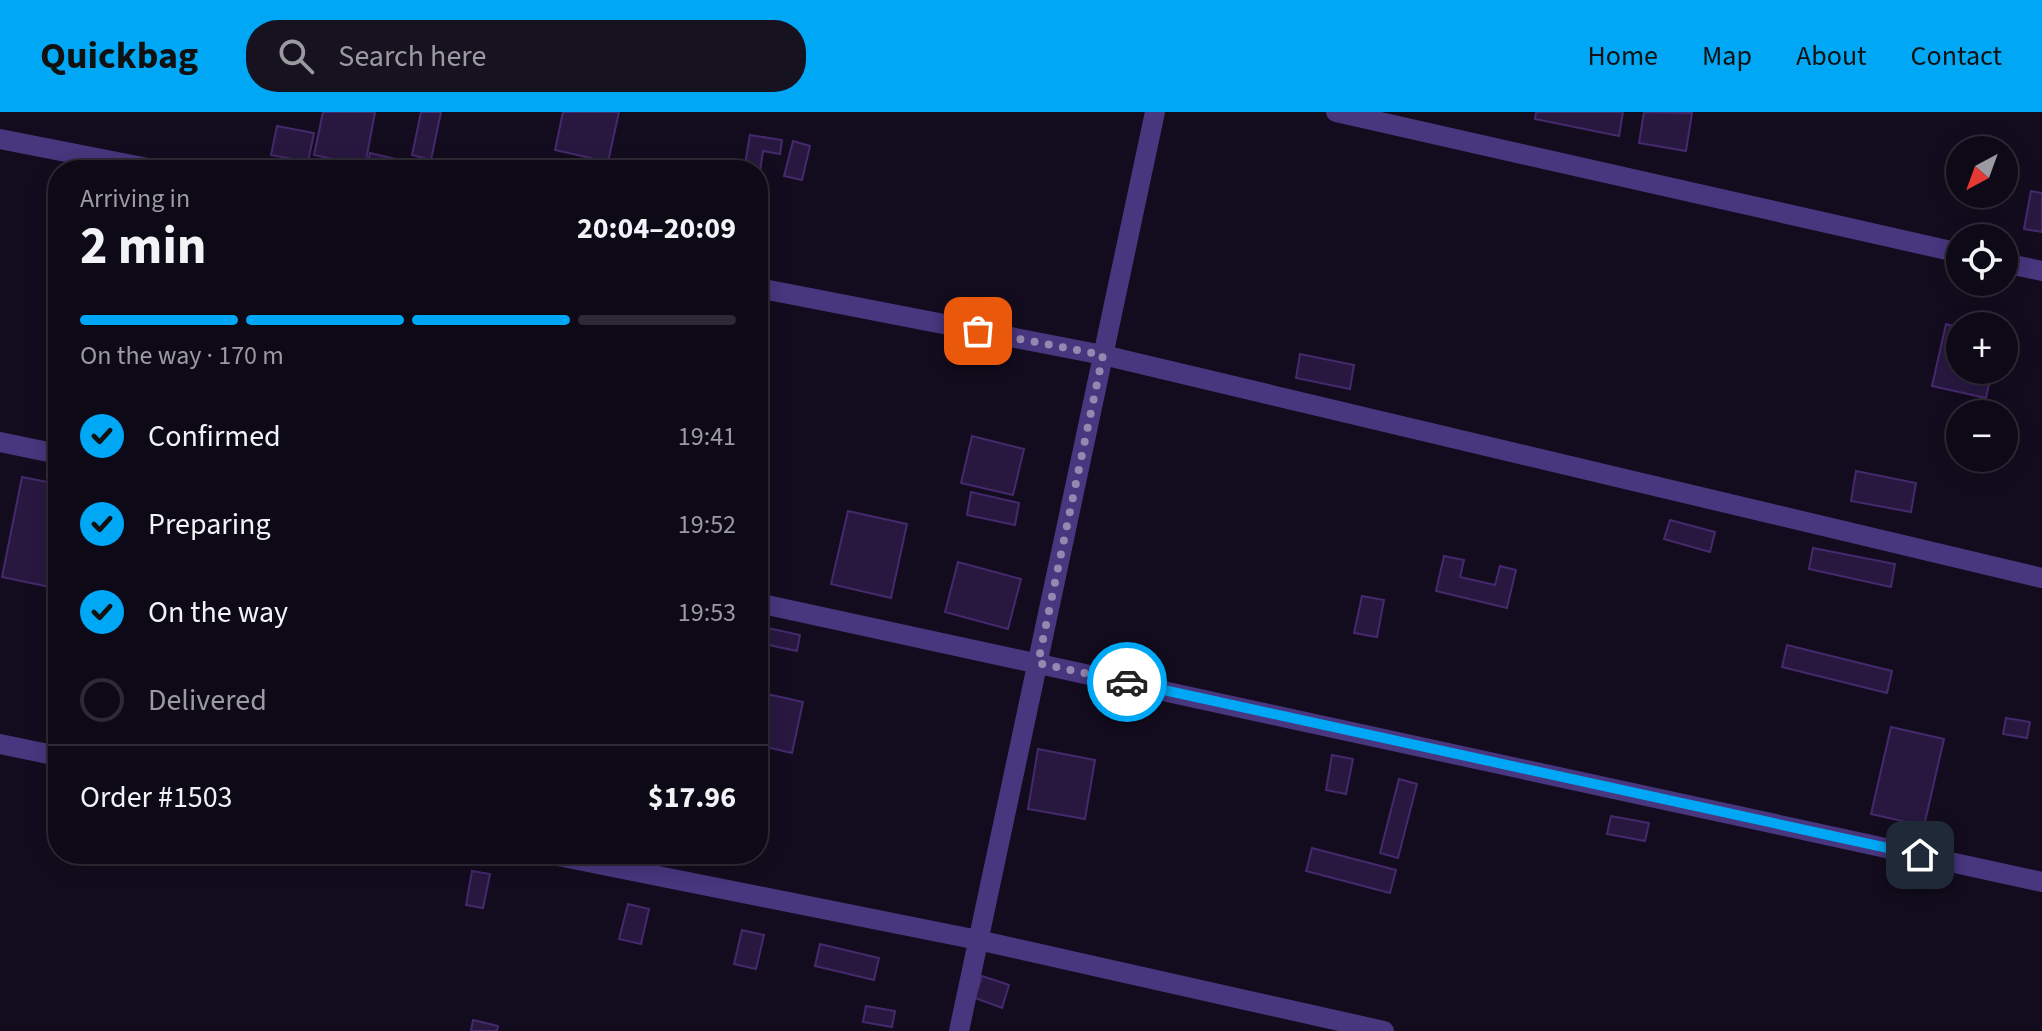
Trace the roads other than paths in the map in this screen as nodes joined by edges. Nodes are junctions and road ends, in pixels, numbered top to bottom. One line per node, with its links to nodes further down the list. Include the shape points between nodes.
1 (1155, 112): 9 (street)
2 (1336, 112): 5 (street)
3 (0, 139): 4 (street)
4 (107, 160)
5 (1946, 250)
6 (2018, 266): 7 (street)
7 (2042, 271)
8 (768, 290): 9 (street)
9 (1103, 355): 12 (street); 14 (street)
10 (0, 442): 11 (street)
11 (48, 452)
12 (2042, 578)
13 (768, 605): 14 (street)
14 (1038, 663): 18 (street); 19 (street)
15 (0, 744): 16 (street)
16 (48, 754)
17 (598, 864): 19 (street)
18 (2042, 882)
19 (978, 940): 20 (street); 21 (street)
20 (959, 1031)
21 (1384, 1031)

